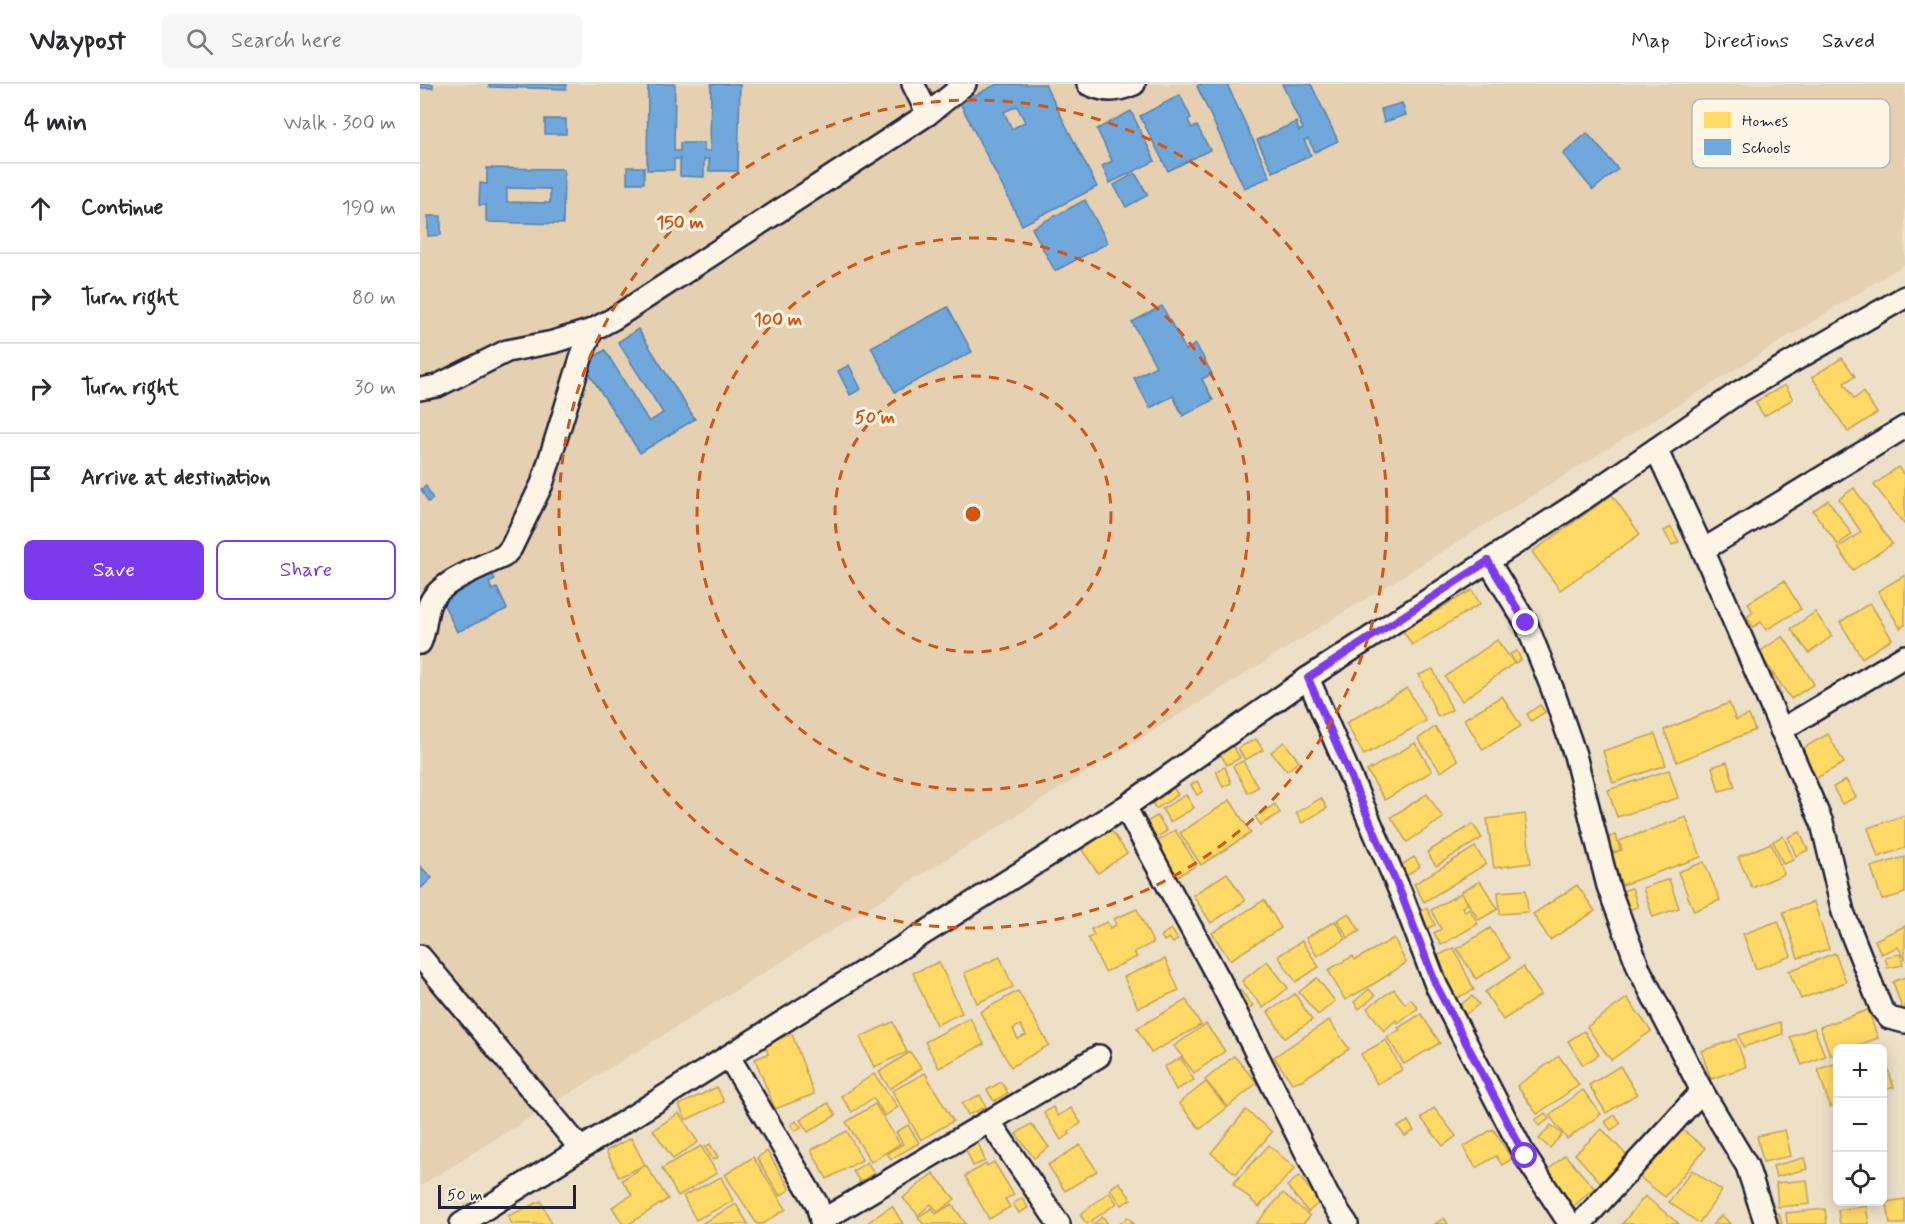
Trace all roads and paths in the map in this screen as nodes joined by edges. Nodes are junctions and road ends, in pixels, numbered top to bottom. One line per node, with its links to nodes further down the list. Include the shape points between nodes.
1 (913, 84): 5 (street)
2 (965, 84): 5 (street)
3 (1088, 84): 4 (street, via 1103,91)
4 (1134, 84)
5 (928, 114): 7 (street)
6 (1905, 297): 10 (street, via 1739,392)
7 (592, 330): 8 (street, via 507,351 437,386); 13 (street, via 542,484 511,548 504,556 441,587 430,603)
8 (420, 389)
9 (1905, 427): 11 (street)
10 (1656, 449): 11 (street); 12 (street)
11 (1703, 550): 16 (street)
12 (1488, 561): 15 (street); 22 (street, via 1526,623 1552,688 1575,755 1608,886 1639,969)
13 (420, 643)
14 (1905, 656): 16 (street)
15 (1308, 678): 17 (street); 29 (street, via 1436,985 1525,1156)
16 (1781, 730): 19 (street, via 1822,823 1843,912 1881,1008 1889,1018)
17 (1125, 807): 21 (street); 28 (street, via 1220,981 1328,1196)
18 (420, 956): 24 (street)
19 (1905, 1022)
20 (1099, 1056): 23 (street)
21 (729, 1057): 24 (street); 25 (street, via 818,1204)
22 (1702, 1091): 30 (street); 31 (street, via 1748,1166)
23 (989, 1121): 25 (street); 27 (street)
24 (581, 1149): 26 (street)
25 (822, 1222)
26 (461, 1224)
27 (1059, 1224)
28 (1347, 1224)
29 (1570, 1224)
30 (1580, 1224)
31 (1766, 1224)

